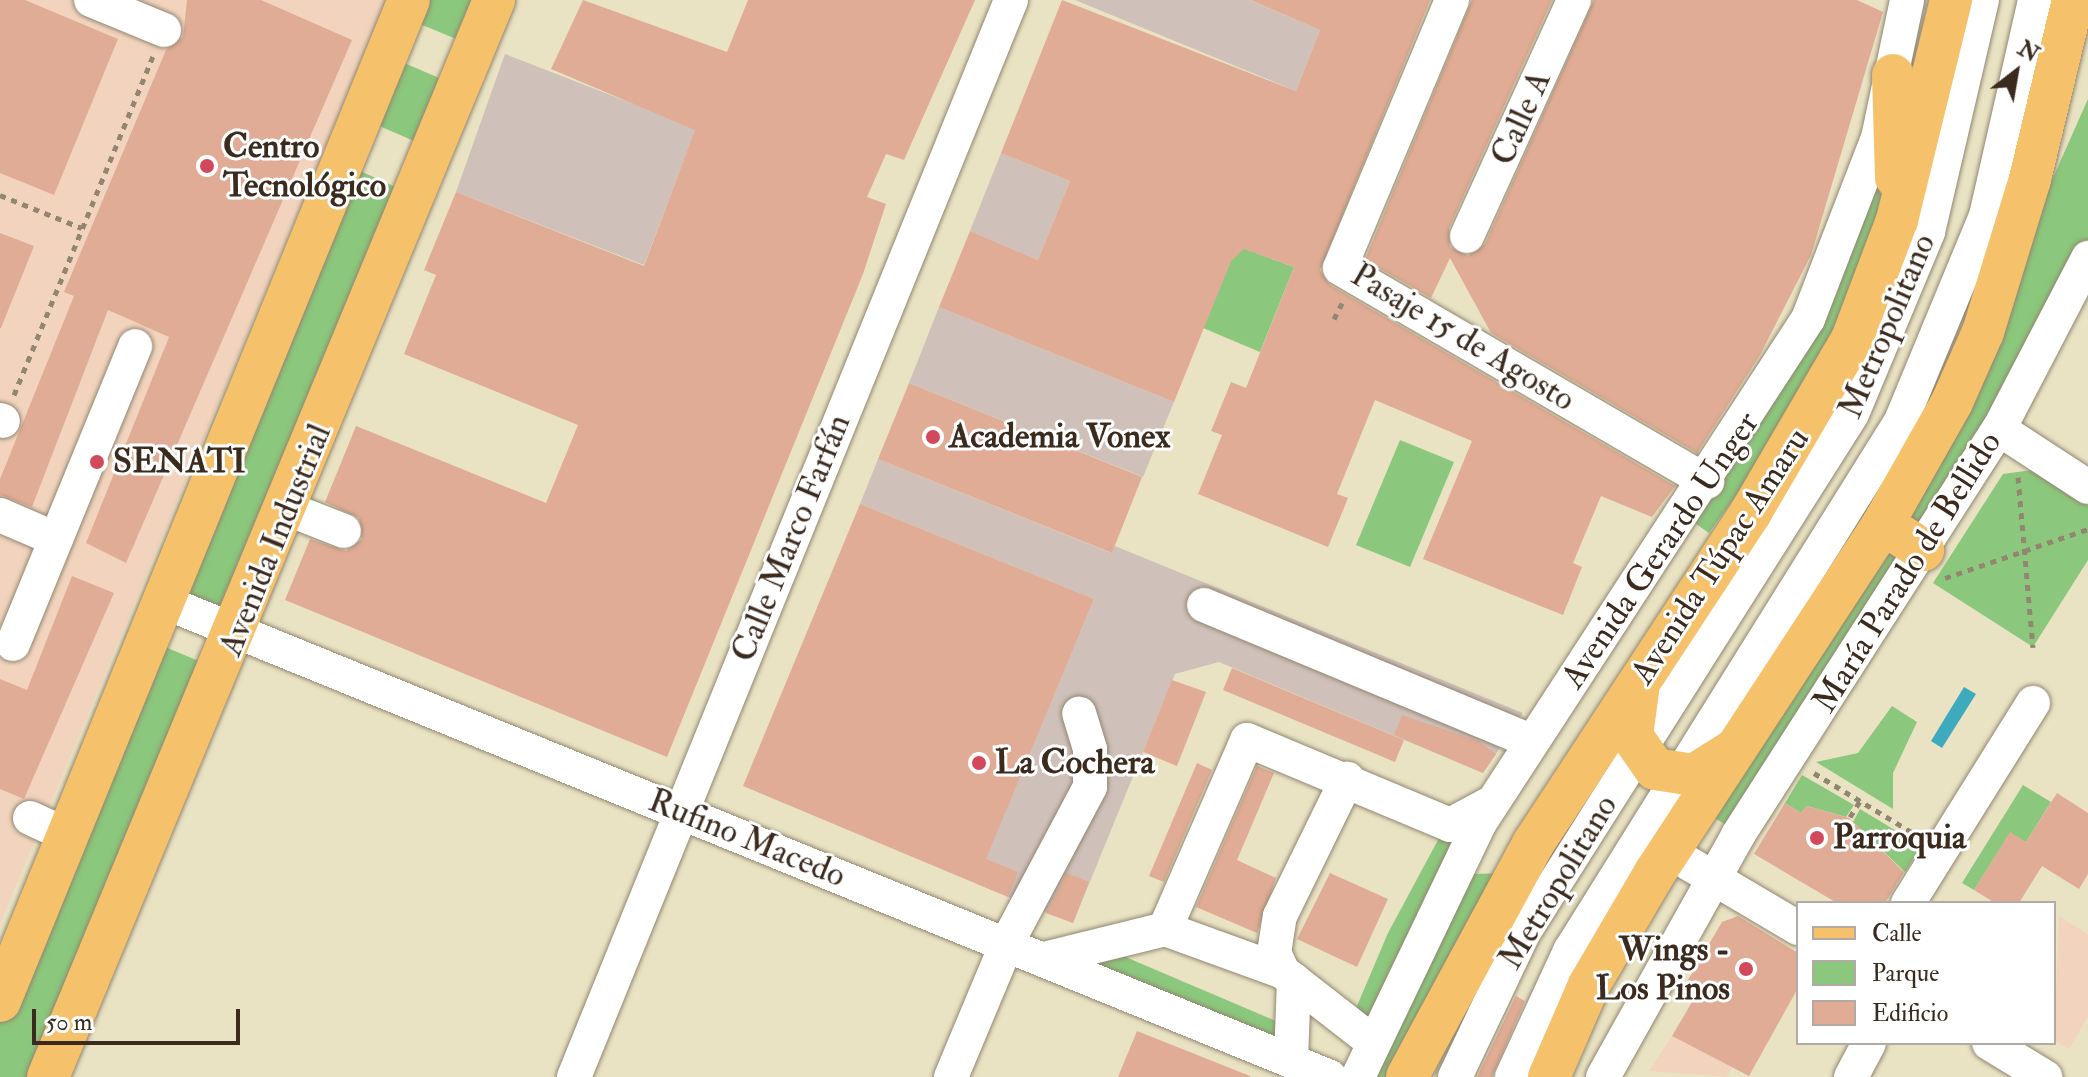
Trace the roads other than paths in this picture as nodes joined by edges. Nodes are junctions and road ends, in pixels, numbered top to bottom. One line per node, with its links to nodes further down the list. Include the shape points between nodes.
1 (91, 0): 12 (street)
2 (409, 0): 29 (main road)
3 (494, 0): 23 (main road, Avenida Industrial, via 335,406)
4 (1011, 0): 43 (street, Calle Marco Farfán)
5 (1452, 0): 21 (street, Pasaje 15 de Agosto, via 1340,268)
6 (1574, 0): 16 (street, Calle A)
7 (1951, 0): 15 (main road, Avenida Túpac Amaru)
8 (1982, 0): 38 (street, Metropolitano, via 1945,176 1879,359 1821,467)
9 (2035, 0): 39 (street, Metropolitano, via 2000,171 1931,359 1860,494)
10 (2073, 0): 18 (main road, via 2054,97)
11 (1900, 2): 13 (street, Avenida Gerardo Unger)
12 (164, 30)
13 (1893, 75): 15 (main road); 21 (street, Avenida Gerardo Unger, via 1823,286)
14 (2088, 82): 18 (main road)
15 (1897, 220): 33 (main road, Avenida Túpac Amaru, via 1828,386)
16 (1467, 236)
17 (2088, 258): 20 (street, María Parado de Bellido)
18 (1983, 332): 25 (main road)
19 (135, 346): 27 (street)
20 (1999, 429): 22 (street); 28 (street, María Parado de Bellido)
21 (1707, 482): 36 (street, Avenida Gerardo Unger)
22 (2088, 487)
23 (288, 509): 26 (street); 31 (main road, Avenida Industrial)
24 (0, 515): 27 (street)
25 (1883, 524): 28 (main road); 37 (main road)
26 (344, 531)
27 (56, 539): 32 (street)
28 (1932, 560): 47 (street, María Parado de Bellido, via 1789,758)
29 (162, 601): 31 (street, Rufino Macedo); 45 (main road)
30 (1204, 605): 36 (street)
31 (252, 608): 43 (street, Rufino Macedo); 59 (main road, Avenida Industrial)
32 (13, 644)
33 (1650, 669): 38 (main road, via 1631,707); 42 (main road, Avenida Túpac Amaru)
34 (2033, 703): 48 (street)
35 (1079, 714): 51 (street, via 1090,749 1090,787)
36 (1530, 741): 41 (street, Avenida Gerardo Unger)
37 (1738, 745): 39 (main road, via 1709,770); 46 (main road)
38 (1638, 752): 39 (main road); 42 (street, Metropolitano)
39 (1678, 776): 46 (street, Metropolitano)
40 (1347, 779): 41 (street, via 1450,825 1464,824); 50 (street, via 1260,740 1241,743); 53 (street, via 1280,916 1274,953)
41 (1493, 801): 55 (street, Avenida Gerardo Unger)
42 (1583, 802): 46 (street); 64 (main road, Avenida Túpac Amaru); 65 (street, Metropolitano)
43 (679, 811): 51 (street, Rufino Macedo); 60 (street, Calle Marco Farfán)
44 (30, 818): 45 (street)
45 (67, 835): 54 (main road)
46 (1655, 844): 47 (street); 66 (street, Metropolitano, via 1570,951); 67 (main road)
47 (1713, 878): 49 (street); 68 (street, María Parado de Bellido)
48 (1909, 901)
49 (1796, 927)
50 (1165, 929): 52 (street); 53 (street)
51 (1007, 943): 52 (street, Rufino Macedo); 61 (street)
52 (1044, 959): 58 (street, Rufino Macedo)
53 (1289, 976): 55 (street); 58 (street)
54 (0, 1001)
55 (1373, 1042): 63 (street, Avenida Gerardo Unger)
56 (1868, 1045): 69 (street)
57 (1992, 1045): 70 (street)
58 (1291, 1061): 62 (street, Rufino Macedo)
59 (48, 1077)
60 (574, 1077)
61 (951, 1077)
62 (1330, 1077)
63 (1358, 1077)
64 (1407, 1077)
65 (1455, 1077)
66 (1512, 1077)
67 (1549, 1077)
68 (1603, 1077)
69 (1851, 1077)
70 (2045, 1077)

